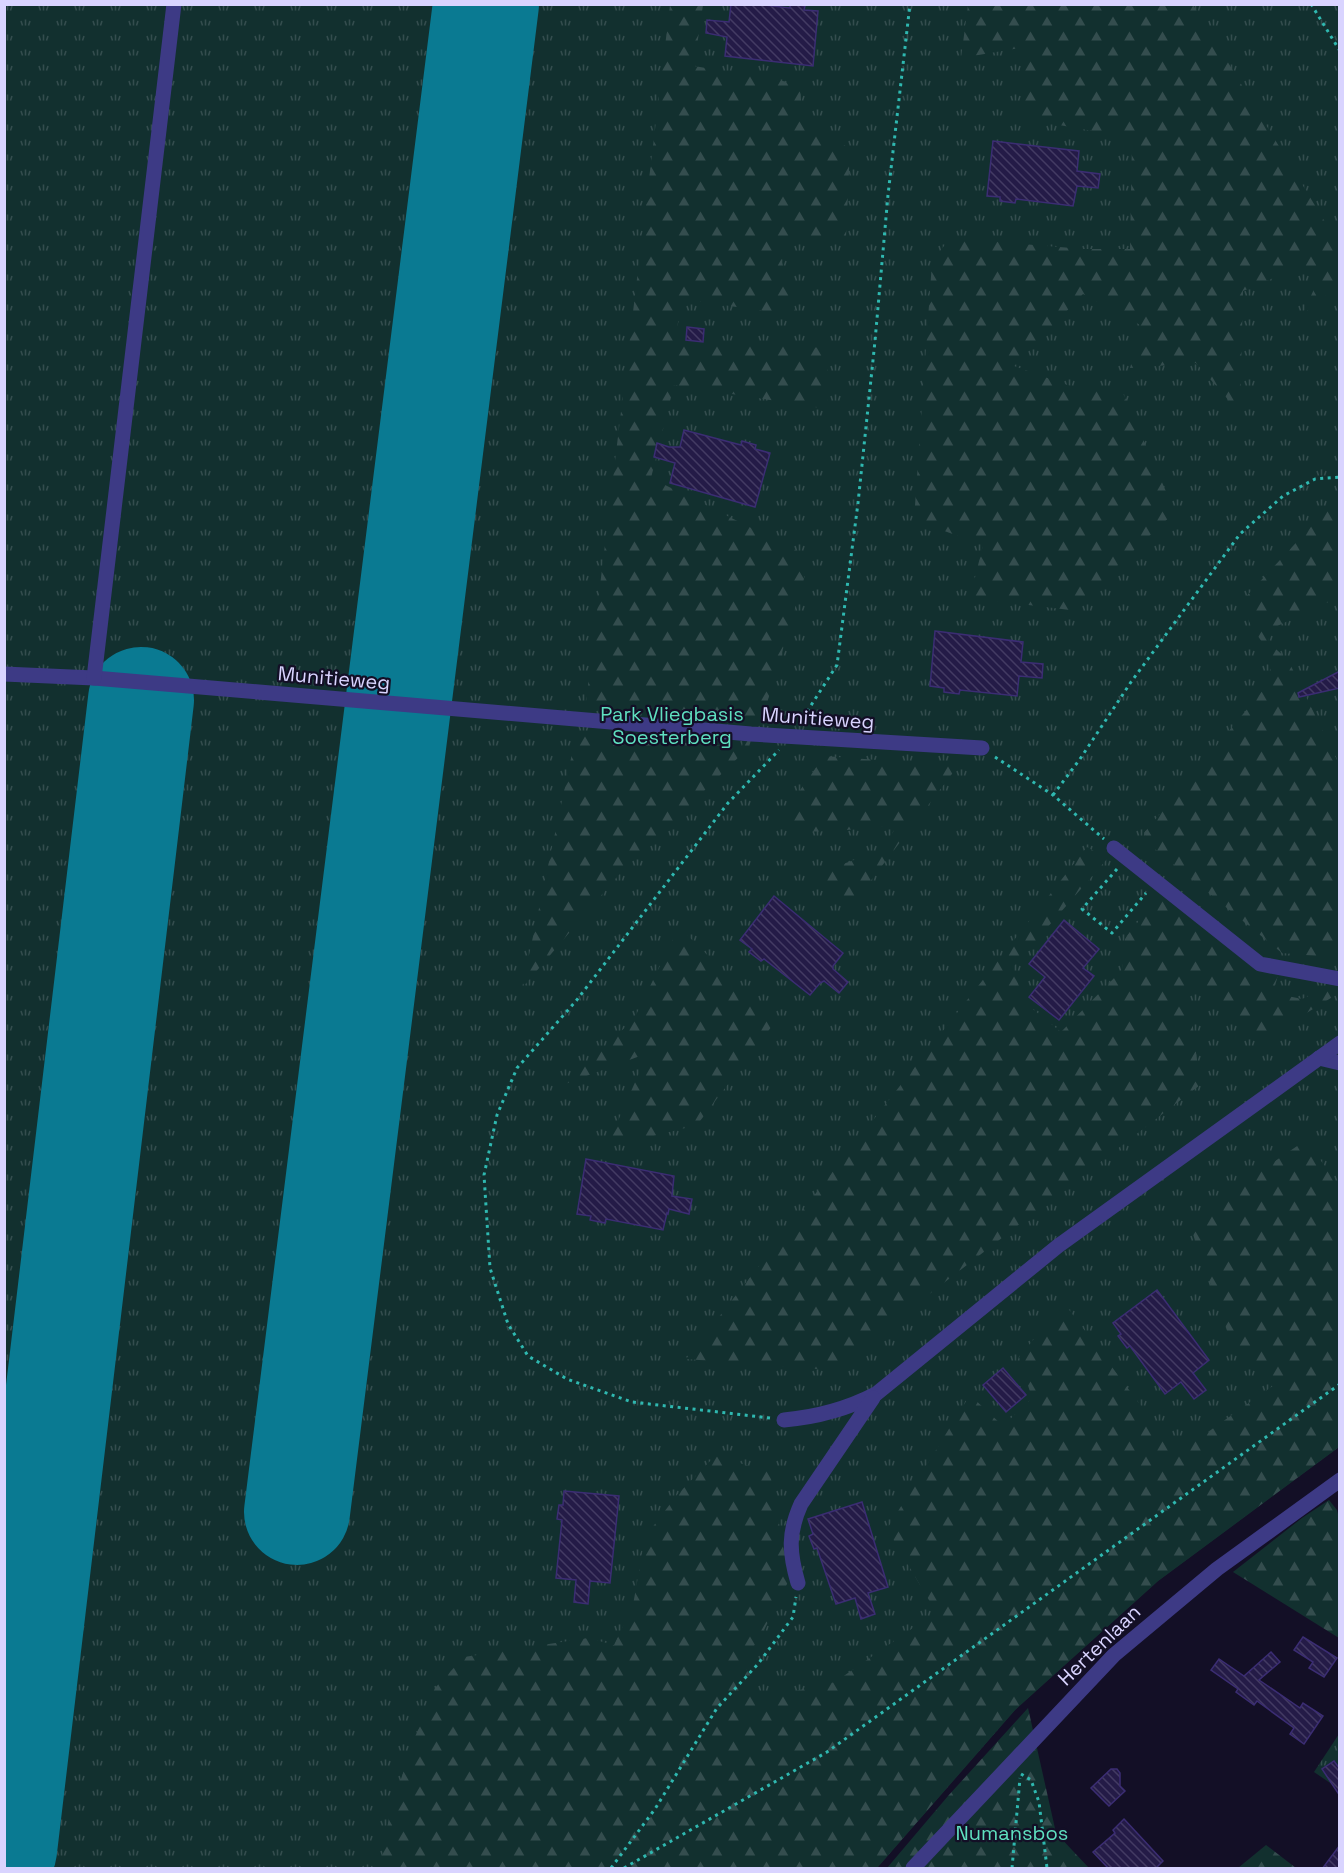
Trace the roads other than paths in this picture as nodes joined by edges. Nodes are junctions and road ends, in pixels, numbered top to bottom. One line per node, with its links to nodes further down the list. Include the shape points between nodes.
1 (174, 4): 3 (street)
2 (4, 674): 3 (street, Munitieweg)
3 (94, 678): 4 (street, Munitieweg, via 791,737)
4 (982, 748)
5 (1120, 853): 6 (street, via 1260,964)
6 (1340, 979)
7 (1340, 1043): 8 (street)
8 (1319, 1058): 9 (street); 10 (street, via 1058,1246)
9 (1340, 1063)
10 (876, 1394): 11 (street, via 827,1413); 13 (street, via 795,1518 791,1552)
11 (784, 1420)
12 (1340, 1480): 14 (street, Hertenlaan, via 1217,1569 1114,1654)
13 (798, 1582)
14 (913, 1869)

